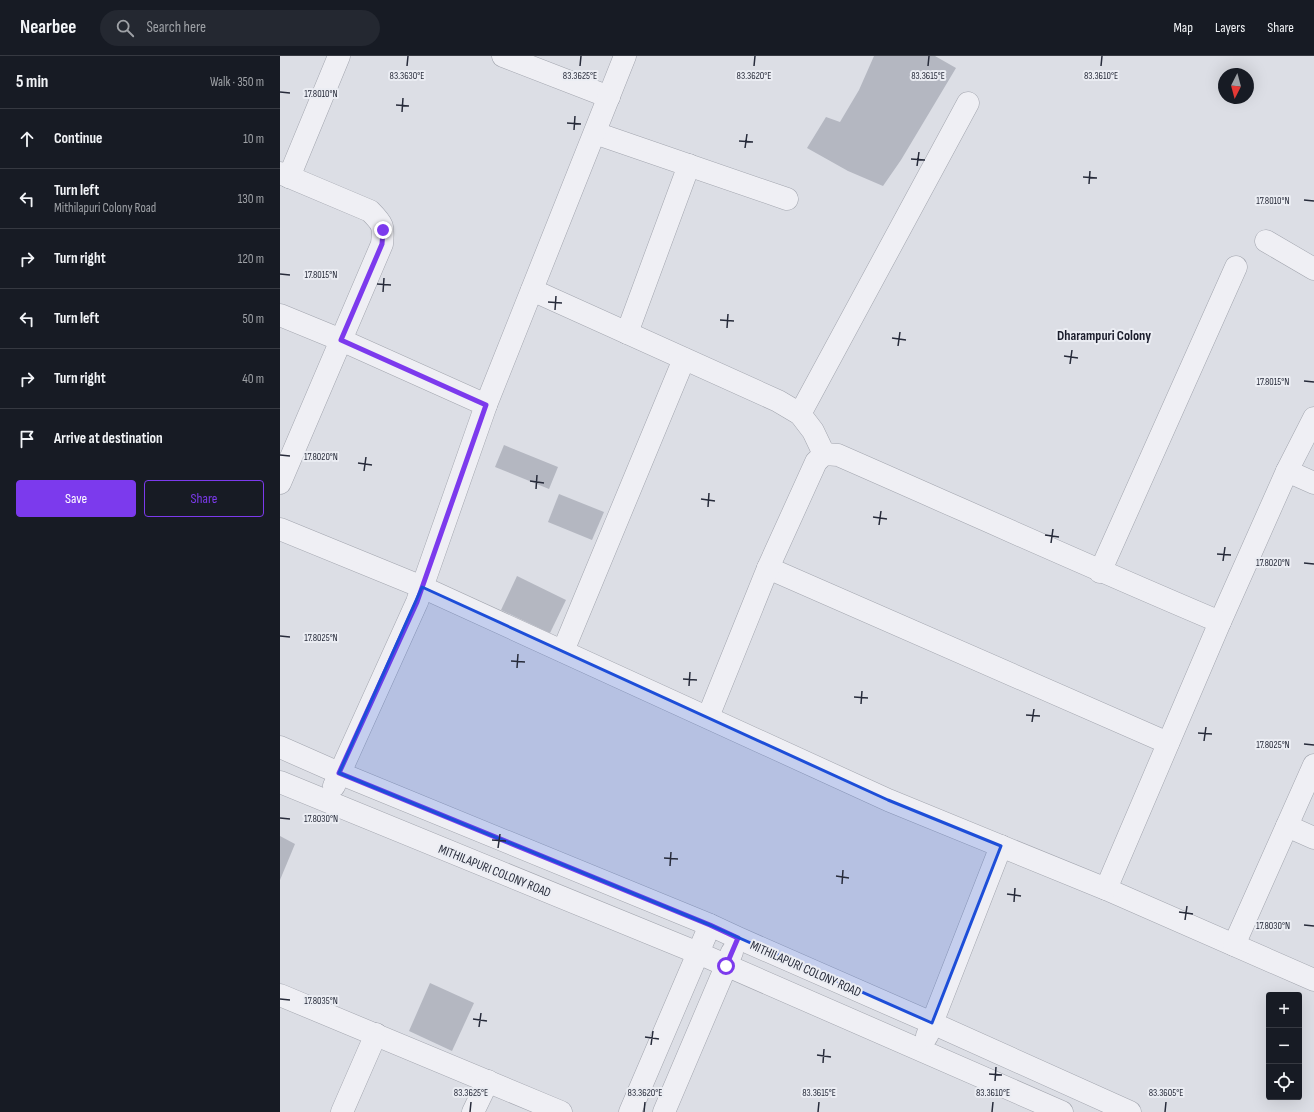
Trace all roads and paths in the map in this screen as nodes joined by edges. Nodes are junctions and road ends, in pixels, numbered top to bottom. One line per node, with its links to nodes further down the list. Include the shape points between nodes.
1 (339, 56): 8 (street)
2 (503, 56): 4 (street)
3 (625, 56): 4 (street)
4 (609, 97): 6 (street)
5 (968, 103): 19 (street)
6 (594, 133): 7 (street); 13 (street)
7 (689, 166): 9 (street); 15 (street)
8 (284, 175): 16 (street, via 370,211 380,220 383,230 382,244)
9 (787, 199)
10 (1266, 241): 12 (street)
11 (1236, 266): 27 (street)
12 (1314, 269)
13 (532, 290): 15 (street); 18 (street)
14 (280, 315): 16 (street)
15 (627, 333): 17 (street)
16 (341, 340): 18 (street); 23 (street)
17 (684, 359): 19 (street, via 778,401); 30 (street)
18 (486, 405): 28 (street)
19 (800, 414): 21 (street, via 813,431)
20 (1314, 418): 22 (street)
21 (824, 454): 26 (street, via 816,462); 27 (street, via 838,455)
22 (1287, 471): 24 (street); 29 (street)
23 (280, 483)
24 (1314, 483)
25 (280, 529): 28 (street)
26 (768, 568): 31 (street); 32 (street)
27 (1100, 572): 29 (street)
28 (422, 587): 30 (street); 35 (street)
29 (1220, 622): 32 (street)
30 (563, 651): 31 (street)
31 (708, 717): 40 (street, via 888,800)
32 (1168, 743): 41 (street)
33 (280, 747): 35 (street, MITHILAPURI COLONY ROAD)
34 (1314, 765): 38 (street)
35 (339, 773): 37 (street); 42 (street, MITHILAPURI COLONY ROAD)
36 (280, 782): 37 (street, MITHILAPURI COLONY ROAD)
37 (327, 801): 45 (street, MITHILAPURI COLONY ROAD)
38 (1287, 826): 39 (street); 44 (street)
39 (1314, 838)
40 (1001, 846): 41 (street); 49 (street)
41 (1106, 889): 44 (street)
42 (710, 925): 43 (street, MITHILAPURI COLONY ROAD); 45 (street)
43 (738, 938): 46 (street); 49 (street, MITHILAPURI COLONY ROAD)
44 (1234, 945): 47 (street)
45 (698, 953): 46 (street, MITHILAPURI COLONY ROAD); 56 (street)
46 (726, 966): 51 (street, MITHILAPURI COLONY ROAD); 57 (street)
47 (1314, 980)
48 (280, 995): 50 (street)
49 (932, 1023): 51 (street); 59 (street, MITHILAPURI COLONY ROAD)
50 (376, 1034): 52 (street); 53 (street)
51 (921, 1050): 58 (street, MITHILAPURI COLONY ROAD)
52 (488, 1081): 54 (street); 55 (street)
53 (342, 1112)
54 (473, 1112)
55 (561, 1112)
56 (630, 1112)
57 (664, 1112)
58 (1062, 1112)
59 (1130, 1112)

